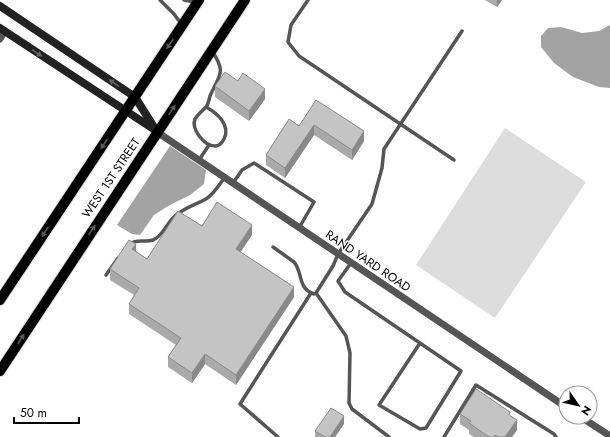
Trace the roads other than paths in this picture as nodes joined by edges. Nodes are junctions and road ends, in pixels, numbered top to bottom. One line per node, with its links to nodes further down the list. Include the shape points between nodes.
1 (160, 0): 7 (lane, via 179,19)
2 (184, 0): 5 (lane)
3 (245, 0): 11 (main road, WEST 1ST STREET)
4 (308, 0): 15 (lane, via 291,25 288,42 299,56)
5 (199, 1): 7 (main road, WEST 1ST STREET)
6 (0, 6): 12 (main road, one-way to 6)
7 (182, 26): 12 (main road, WEST 1ST STREET, one-way to 12)
8 (2, 30): 10 (street); 14 (main road, one-way to 14)
9 (462, 31): 15 (lane)
10 (0, 39)
11 (211, 50): 13 (lane, via 219,61 220,74); 16 (main road, WEST 1ST STREET, one-way to 11)
12 (135, 97): 14 (main road, WEST 1ST STREET); 16 (main road)
13 (206, 107): 17 (lane, via 198,114 194,124 204,141); 17 (lane, via 220,118 226,129 220,144)
14 (125, 112): 16 (main road); 31 (main road, WEST 1ST STREET, one-way to 31)
15 (400, 124): 19 (lane); 25 (lane, via 384,149 382,168 372,204)
16 (157, 132): 18 (street, RAND YARD ROAD); 33 (main road, WEST 1ST STREET, one-way to 16)
17 (209, 144): 18 (lane)
18 (199, 160): 20 (street, RAND YARD ROAD)
19 (454, 160)
20 (225, 178): 21 (street, RAND YARD ROAD); 24 (lane, via 208,198 185,208 172,218 157,238 152,241 134,241)
21 (233, 183): 22 (street, RAND YARD ROAD); 22 (lane, via 242,170 254,163 314,202)
22 (299, 228): 25 (street, RAND YARD ROAD)
23 (272, 247): 29 (lane, via 297,265 301,282)
24 (124, 249)
25 (338, 254): 27 (street, RAND YARD ROAD); 30 (lane)
26 (119, 255): 28 (lane)
27 (352, 263): 32 (lane, via 338,281 345,292); 34 (street, RAND YARD ROAD)
28 (106, 275)
29 (311, 293): 30 (lane); 38 (lane, via 240,404)
30 (316, 293): 36 (lane, via 346,336 350,353 349,403)
31 (0, 300)
32 (420, 343): 32 (lane, via 461,371 426,428 420,430 379,405)
33 (0, 372)
34 (558, 402)
35 (593, 425): 37 (street)
36 (383, 435): 39 (lane)
37 (610, 436)
38 (278, 437)
39 (389, 437)
40 (444, 437): 41 (lane, via 476,385)
41 (556, 437)

